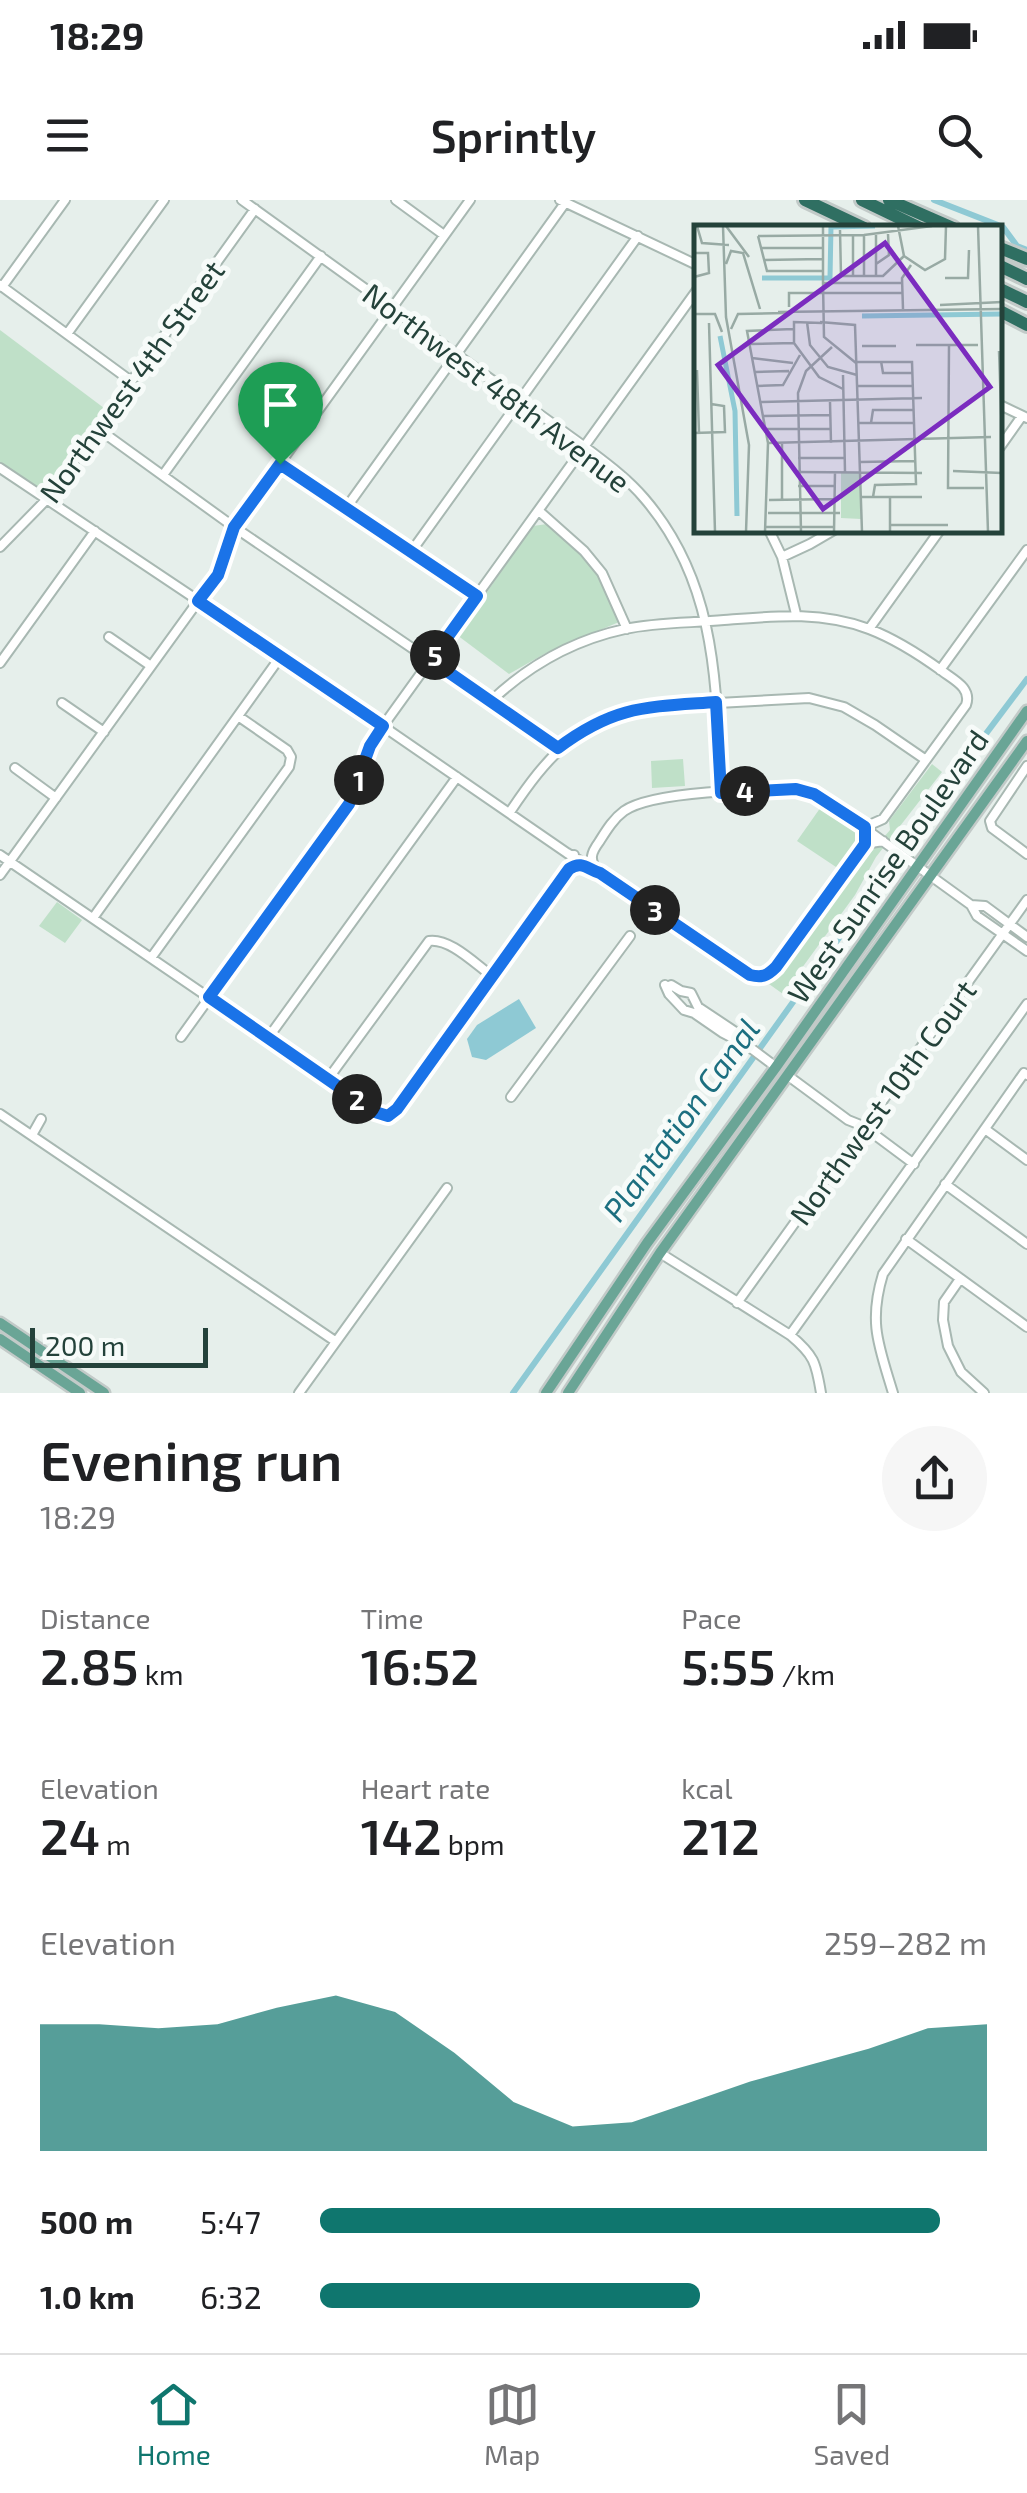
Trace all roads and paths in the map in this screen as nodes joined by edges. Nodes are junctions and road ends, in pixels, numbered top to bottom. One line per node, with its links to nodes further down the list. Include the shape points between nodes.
1 (66, 200): 24 (street)
2 (164, 200): 31 (street)
3 (242, 200): 10 (street, Northwest 48th Avenue)
4 (396, 200): 16 (street)
5 (470, 200): 16 (street)
6 (806, 200): 11 (highway)
7 (862, 200): 14 (highway)
8 (889, 200): 15 (highway)
9 (563, 201): 17 (street); 32 (street)
10 (255, 209): 19 (street, Northwest 48th Avenue); 33 (street, Northwest 4th Street)
11 (834, 214): 12 (highway); 13 (highway)
12 (847, 225)
13 (858, 225)
14 (914, 225)
15 (946, 225)
16 (444, 235): 28 (street)
17 (638, 236): 21 (street); 34 (street)
18 (1002, 249): 20 (highway)
19 (321, 256): 28 (street, Northwest 48th Avenue); 41 (street)
20 (1027, 259)
21 (694, 264)
22 (1002, 267): 23 (highway)
23 (1027, 279)
24 (1, 286): 31 (street)
25 (1002, 290): 27 (highway)
26 (694, 294): 38 (street)
27 (1027, 302)
28 (392, 308): 32 (street, Northwest 48th Avenue); 39 (street)
29 (1002, 312): 30 (highway)
30 (1027, 324)
31 (67, 334): 33 (street)
32 (457, 354): 34 (street, Northwest 48th Avenue); 43 (street)
33 (131, 381): 36 (street, Northwest 4th Street)
34 (520, 400): 38 (street, Northwest 48th Avenue); 52 (street)
35 (1024, 417): 37 (street)
36 (97, 428): 41 (street); 42 (street, Northwest 4th Street)
37 (1002, 444)
38 (586, 447): 44 (street); 57 (street, Northwest 48th Avenue, via 659,518 685,559)
39 (280, 464): 43 (street); 45 (street)
40 (0, 468): 42 (street)
41 (162, 475): 45 (street)
42 (47, 499): 46 (street); 50 (street, Northwest 4th Street)
43 (346, 508): 52 (street)
44 (539, 511): 54 (street); 58 (street, via 584,550)
45 (234, 527): 55 (street, via 218,575); 62 (street)
46 (95, 532): 55 (street); 63 (street)
47 (770, 532): 53 (street)
48 (831, 532): 53 (street)
49 (939, 532): 59 (street)
50 (0, 548)
51 (1027, 550): 65 (street)
52 (411, 552): 54 (street)
53 (782, 556): 56 (street)
54 (477, 596): 62 (street)
55 (198, 601): 61 (street); 64 (street)
56 (796, 614): 57 (street); 59 (street)
57 (707, 622): 58 (street); 67 (street, Northwest 48th Avenue)
58 (628, 628): 66 (street, via 535,665)
59 (869, 629): 65 (street)
60 (110, 637): 64 (street)
61 (281, 656): 70 (street); 71 (street)
62 (431, 660): 66 (street); 71 (street)
63 (0, 663)
64 (151, 666): 72 (street)
65 (940, 670): 75 (street, via 969,698)
66 (491, 702): 74 (street)
67 (716, 702): 74 (street, via 624,712); 75 (street, via 809,698 844,707); 79 (street, Northwest 48th Avenue)
68 (62, 703): 72 (street)
69 (1027, 711): 92 (main road, West Sunrise Boulevard)
70 (238, 716): 99 (street); 105 (street, via 287,750 289,767)
71 (383, 726): 78 (street); 108 (street, via 349,804)
72 (104, 732): 80 (street)
73 (1027, 741): 96 (main road, West Sunrise Boulevard)
74 (558, 748): 81 (street)
75 (926, 760): 82 (street)
76 (1027, 766): 88 (street, via 990,820)
77 (15, 768): 80 (street)
78 (457, 777): 81 (street); 112 (street)
79 (721, 793): 83 (street, via 796,789); 86 (street, via 641,802 612,822)
80 (56, 798): 90 (street)
81 (510, 812): 87 (street)
82 (883, 819): 83 (street); 84 (street)
83 (865, 827): 84 (street); 85 (street)
84 (884, 841): 85 (street); 92 (street)
85 (865, 844): 94 (street, via 776,967 760,978)
86 (592, 852): 87 (street); 94 (street)
87 (570, 853): 91 (street); 93 (street)
88 (1027, 854)
89 (0, 855): 90 (street)
90 (10, 861): 95 (street); 99 (street)
91 (585, 865): 93 (street); 94 (street)
92 (917, 865): 96 (street); 114 (main road, West Sunrise Boulevard)
93 (569, 869): 106 (street)
94 (600, 873)
95 (0, 874)
96 (930, 875): 98 (street); 114 (main road, West Sunrise Boulevard)
97 (1027, 900): 100 (street, Northwest 10th Court)
98 (971, 905): 100 (street, via 984,906); 101 (street)
99 (93, 918): 105 (street)
100 (1010, 925): 101 (street, Northwest 10th Court); 103 (street)
101 (1002, 935): 104 (street); 120 (street, Northwest 10th Court)
102 (630, 936): 117 (street)
103 (1027, 937)
104 (1027, 951)
105 (151, 958): 108 (street)
106 (492, 976): 116 (street, via 432,939); 116 (street, via 388,1116)
107 (681, 991): 109 (street); 109 (street, via 666,986); 113 (street)
108 (209, 997): 111 (street); 112 (street)
109 (675, 1000): 113 (street)
110 (1027, 1004): 124 (street)
111 (181, 1037)
112 (268, 1038): 116 (street)
113 (748, 1046): 114 (street)
114 (777, 1067): 120 (street); 127 (main road, West Sunrise Boulevard); 130 (main road, West Sunrise Boulevard, via 778,1084)
115 (1025, 1074): 121 (street)
116 (328, 1078)
117 (512, 1097)
118 (0, 1114): 122 (street)
119 (41, 1119): 122 (street)
120 (864, 1126): 124 (street); 132 (street, Northwest 10th Court)
121 (985, 1129): 123 (street); 125 (street)
122 (32, 1135): 136 (street)
123 (1027, 1160)
124 (914, 1164): 135 (street)
125 (946, 1184): 128 (street); 129 (street)
126 (447, 1188): 136 (street)
127 (662, 1223): 130 (main road); 137 (main road, West Sunrise Boulevard)
128 (906, 1239): 131 (street); 146 (street, via 875,1301)
129 (1027, 1244)
130 (660, 1253): 132 (street); 144 (main road, West Sunrise Boulevard)
131 (960, 1279): 133 (street); 147 (street, via 944,1302 942,1320 961,1372)
132 (737, 1303): 135 (street)
133 (1027, 1327)
134 (2, 1331): 138 (main road); 139 (main road)
135 (790, 1335): 145 (street, via 808,1351)
136 (336, 1342): 141 (street)
137 (578, 1344): 142 (main road); 143 (main road, West Sunrise Boulevard)
138 (93, 1385): 139 (street); 140 (main road)
139 (79, 1393)
140 (104, 1393)
141 (299, 1393)
142 (538, 1393)
143 (546, 1393)
144 (572, 1393)
145 (821, 1393)
146 (893, 1393)
147 (984, 1393)

